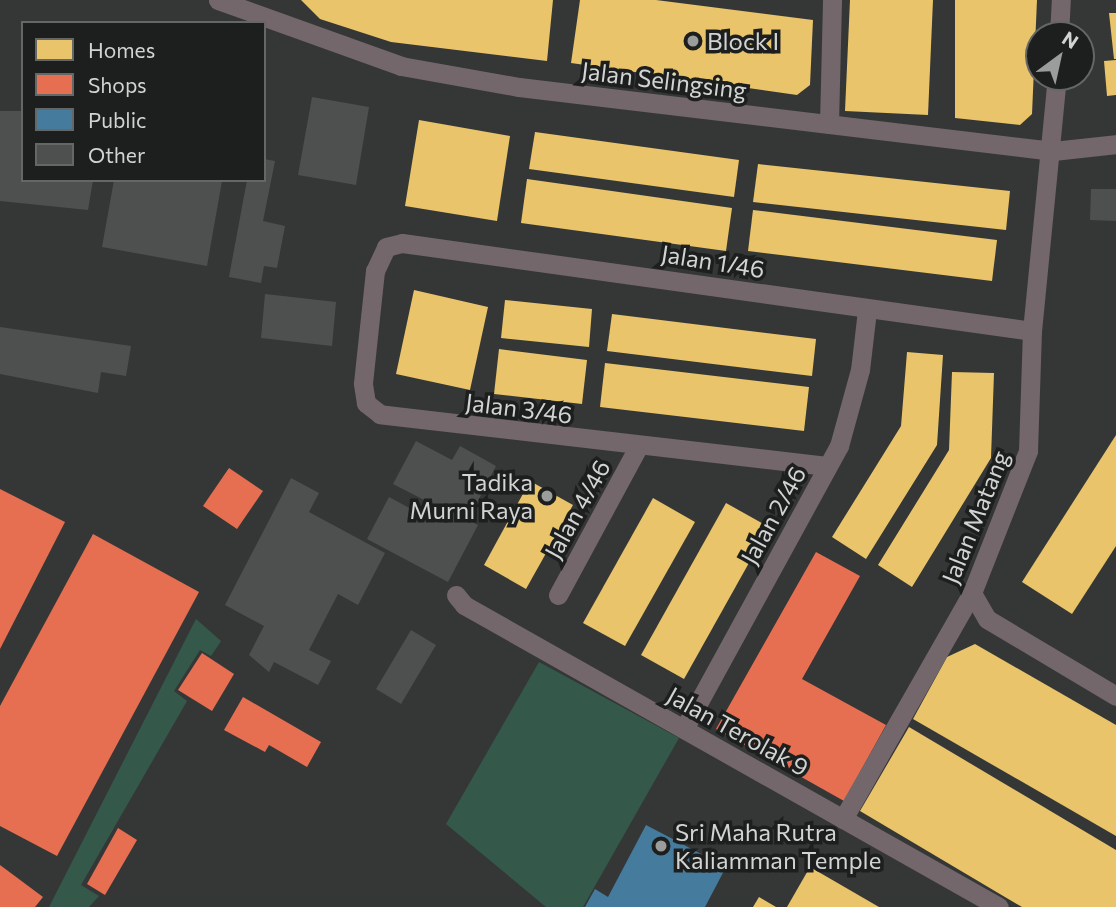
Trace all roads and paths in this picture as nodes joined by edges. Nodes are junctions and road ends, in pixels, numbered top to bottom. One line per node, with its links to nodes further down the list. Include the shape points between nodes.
1 (218, 0): 4 (street, Jalan Selingsing)
2 (832, 0): 7 (street)
3 (1061, 0): 5 (street)
4 (269, 9): 7 (street, Jalan Selingsing, via 401,66 519,87)
5 (1060, 21)
6 (1056, 91): 9 (street, Jalan Matang)
7 (829, 124): 9 (street, Jalan Selingsing)
8 (1116, 144): 9 (street, Jalan Selingsing)
9 (1053, 150): 12 (street, Jalan Matang)
10 (386, 247): 11 (street, Jalan 1/46, via 402,243); 13 (street, Jalan 3/46, via 375,271 363,383 366,403 394,416)
11 (867, 310): 12 (street, Jalan 1/46); 14 (street, Jalan 2/46, via 848,418)
12 (1032, 331): 15 (street, Jalan Matang, via 1028,451)
13 (639, 445): 14 (street, Jalan 3/46); 17 (street, Jalan 4/46)
14 (827, 466): 19 (street, Jalan 2/46)
15 (972, 593): 18 (street, via 987,619); 20 (street, Jalan Matang)
16 (456, 595): 19 (street, Jalan Terolak 9, via 464,605)
17 (558, 595)
18 (1116, 696)
19 (684, 729): 20 (street, Jalan Terolak 9)
20 (843, 819): 21 (street, Jalan Terolak 9)
21 (999, 907)

